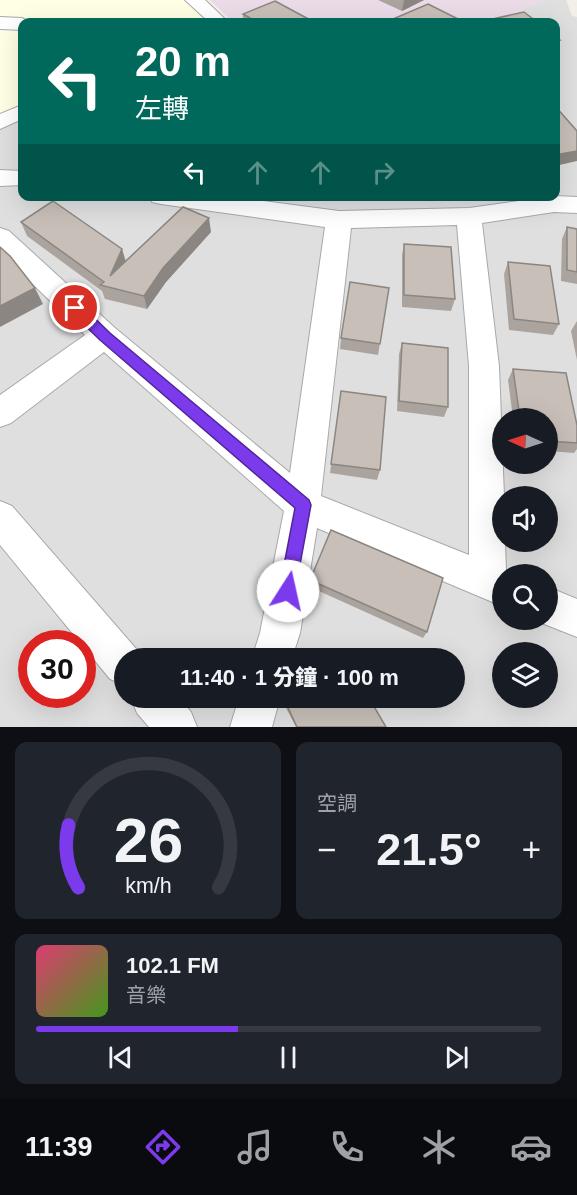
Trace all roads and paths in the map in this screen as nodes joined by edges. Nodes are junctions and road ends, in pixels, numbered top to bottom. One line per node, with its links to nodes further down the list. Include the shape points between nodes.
1 (194, 0): 2 (street)
2 (214, 18)
3 (0, 23): 4 (street)
4 (18, 24)
5 (18, 113): 6 (street)
6 (0, 122)
7 (0, 178): 8 (street)
8 (18, 178)
9 (198, 201): 12 (street)
10 (577, 205): 11 (street, via 554,204)
11 (469, 216): 12 (street); 18 (street, via 484,366)
12 (339, 220): 16 (street)
13 (0, 237): 14 (street)
14 (105, 336): 15 (street); 16 (street)
15 (0, 413)
16 (303, 505): 19 (street); 22 (street)
17 (0, 518): 23 (street)
18 (494, 564)
19 (492, 583)
20 (558, 610): 21 (street)
21 (577, 618)
22 (275, 648)
23 (114, 653)
24 (161, 708): 26 (street)
25 (257, 708): 27 (street)
26 (177, 727)
27 (250, 727)

